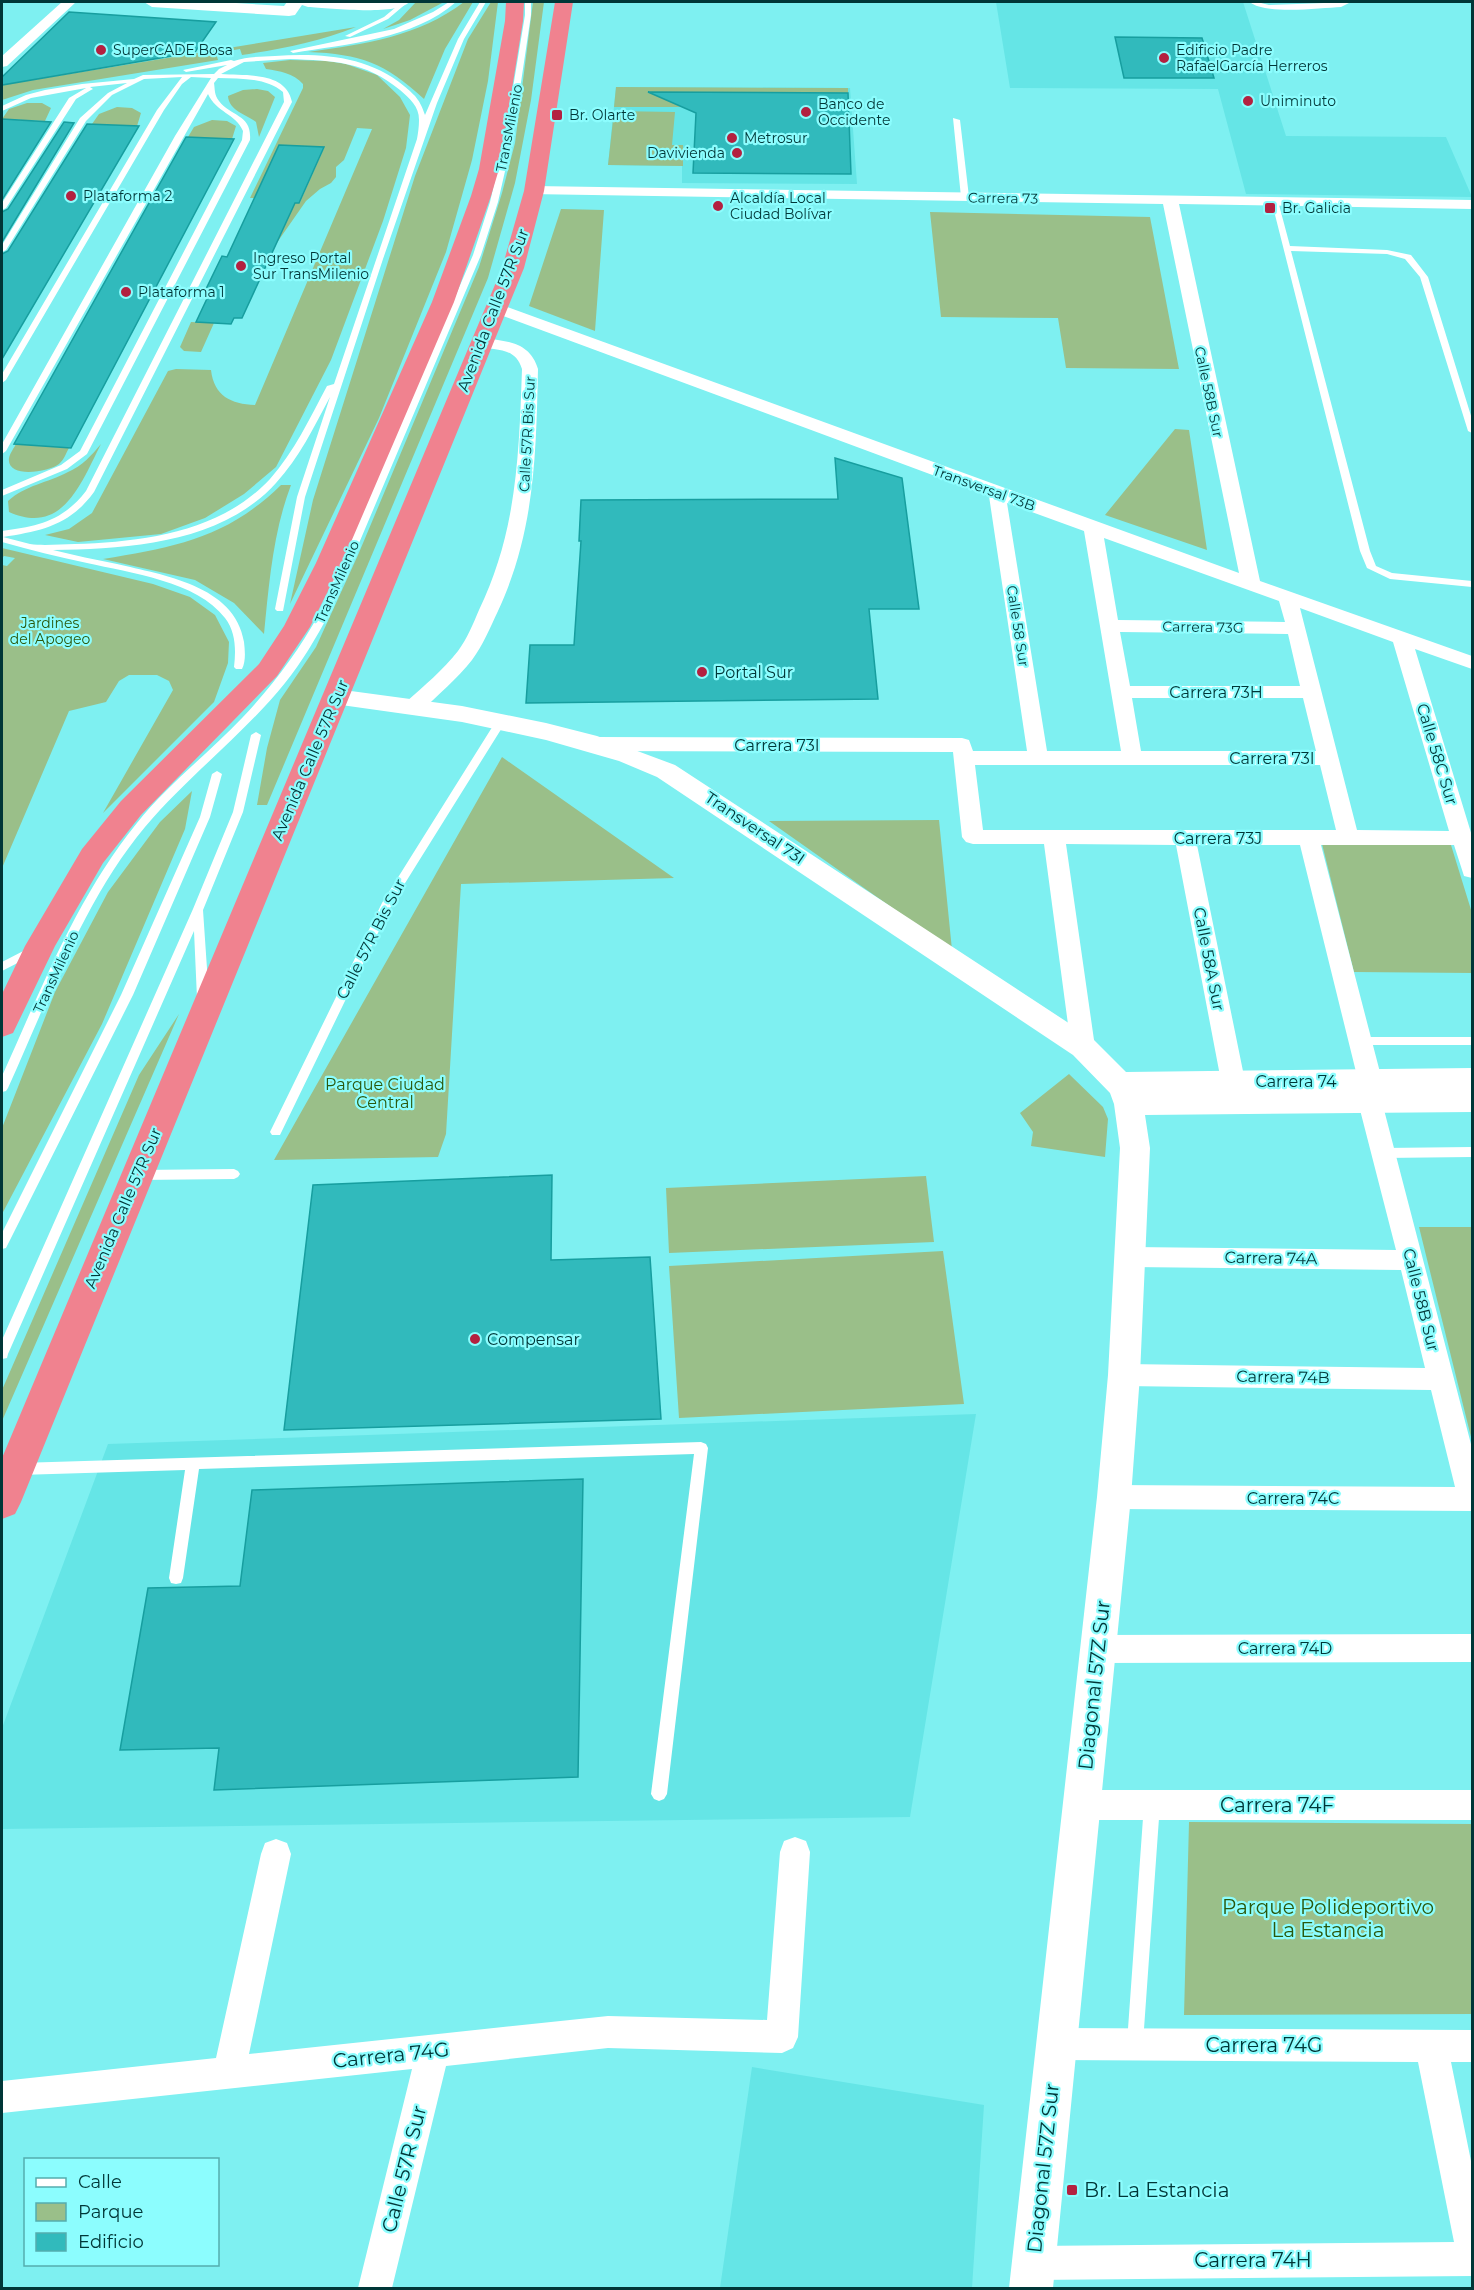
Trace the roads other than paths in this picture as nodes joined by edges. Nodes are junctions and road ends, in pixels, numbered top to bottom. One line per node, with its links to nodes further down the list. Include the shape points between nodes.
1 (69, 2): 15 (street)
2 (152, 2): 3 (street, via 289,11)
3 (295, 2)
4 (308, 2): 5 (street)
5 (403, 2): 13 (lane, via 386,18)
6 (453, 2): 13 (lane, via 401,29)
7 (483, 2): 23 (lane, via 450,62)
8 (515, 2): 72 (highway, via 489,169 481,196 443,302 308,605 268,670 130,808 92,856)
9 (528, 2): 81 (lane, TransMilenio, via 509,136 477,255 324,614 282,680 141,825 118,856 68,944)
10 (564, 2): 24 (highway, Avenida Calle 57R Sur)
11 (1253, 2): 12 (lane, via 1269,7)
12 (1348, 2)
13 (322, 46): 14 (lane)
14 (243, 60): 16 (lane); 19 (lane); 23 (lane, via 328,58 381,72 406,90 420,107)
15 (2, 63)
16 (200, 67): 17 (lane); 18 (lane)
17 (189, 75): 18 (lane); 19 (lane); 35 (lane, via 161,110)
18 (143, 78): 20 (lane); 31 (lane, via 110,94 83,120)
19 (214, 79): 37 (lane); 38 (lane, via 210,93 214,102 240,120 247,130 241,150 84,452 64,467); 41 (lane, via 255,78 274,82 287,94 288,102 84,501 66,518)
20 (95, 85): 21 (lane, via 31,96); 29 (lane, via 73,98)
21 (4, 107)
22 (956, 120): 25 (lane)
23 (420, 143): 34 (lane)
24 (534, 192): 25 (street, Carrera 73); 32 (highway, Avenida Calle 57R Sur, via 513,268)
25 (965, 197): 26 (street, Carrera 73)
26 (1170, 200): 27 (street, Carrera 73); 44 (street, Calle 58B Sur)
27 (1274, 201): 28 (street, Carrera 73); 30 (lane)
28 (1473, 204)
29 (2, 208)
30 (1286, 248): 36 (lane, via 1387,252 1408,257 1424,277); 45 (lane, via 1372,567 1390,576)
31 (2, 250)
32 (496, 308): 33 (highway, Avenida Calle 57R Sur); 39 (street, Transversal 73B)
33 (482, 344): 55 (highway, Avenida Calle 57R Sur); 56 (street, Calle 57R Bis Sur, via 520,350 528,358 530,369 526,485 516,542 493,605 465,655)
34 (348, 355): 43 (lane, via 279,474 260,494 226,515 154,540); 47 (lane, via 301,497)
35 (2, 380)
36 (1473, 431)
37 (2, 451)
38 (2, 493)
39 (998, 493): 40 (street, Transversal 73B); 63 (street, Calle 58 Sur)
40 (1093, 527): 44 (street, Transversal 73B); 48 (street)
41 (2, 534)
42 (2, 539): 43 (lane)
43 (33, 548): 52 (lane, via 199,592 220,605 236,626)
44 (1251, 584): 46 (street, Transversal 73B)
45 (1473, 584)
46 (1288, 597): 49 (street); 50 (street, Transversal 73B)
47 (280, 609)
48 (1110, 626): 49 (street, Carrera 73G); 53 (street)
49 (1295, 628): 54 (street)
50 (1402, 638): 51 (street, Transversal 73B); 69 (street, Calle 58C Sur)
51 (1473, 663)
52 (239, 667)
53 (1121, 692): 54 (street, Carrera 73H); 61 (street)
54 (1312, 692): 62 (street)
55 (336, 697): 56 (street, Transversal 73I); 74 (highway, Avenida Calle 57R Sur)
56 (413, 707): 57 (street, Transversal 73I)
57 (500, 723): 59 (street, Transversal 73I); 85 (lane, Calle 57R Bis Sur, via 387,903)
58 (256, 735): 71 (lane, via 238,812)
59 (593, 744): 60 (street, Carrera 73I); 78 (street, Transversal 73I, via 645,761 689,784)
60 (962, 752): 63 (street, Carrera 73I); 65 (street, Carrera 73J, via 973,837)
61 (1132, 758): 62 (street, Carrera 73I); 63 (street, Carrera 73I)
62 (1328, 758): 68 (street)
63 (1038, 759)
64 (217, 774): 90 (lane, via 205,817 127,995)
65 (1054, 837): 66 (street, Carrera 73J); 78 (street)
66 (1185, 837): 67 (street, Carrera 73J); 80 (street, Calle 58A Sur)
67 (1309, 838): 68 (street, Carrera 73J); 76 (street, Calle 58B Sur)
68 (1348, 838): 69 (street, Carrera 73J)
69 (1462, 838): 70 (street, Calle 58C Sur)
70 (1473, 870)
71 (198, 909): 74 (lane); 93 (lane)
72 (40, 946): 73 (lane); 75 (highway)
73 (2, 967)
74 (204, 1014): 89 (highway, Avenida Calle 57R Sur)
75 (2, 1025)
76 (1360, 1041): 77 (lane); 82 (street, Calle 58B Sur)
77 (1473, 1041)
78 (1083, 1047): 83 (street, Transversal 73I)
79 (1473, 1079): 82 (street, Carrera 74)
80 (1233, 1081): 82 (street, Carrera 74); 83 (street, Carrera 74)
81 (2, 1088)
82 (1370, 1091): 83 (street, Carrera 74); 84 (street, Carrera 74); 87 (street, Calle 58B Sur)
83 (1124, 1093): 91 (street, Diagonal 57Z Sur, via 1135,1148)
84 (1473, 1101)
85 (276, 1132)
86 (1473, 1152): 87 (lane)
87 (1383, 1153): 92 (street, Calle 58B Sur)
88 (234, 1173): 89 (lane)
89 (137, 1176): 97 (highway, Avenida Calle 57R Sur)
90 (2, 1244)
91 (1131, 1257): 92 (street, Carrera 74A); 94 (street, Diagonal 57Z Sur)
92 (1411, 1260): 95 (street, Calle 58B Sur)
93 (2, 1353)
94 (1124, 1375): 95 (street, Carrera 74B); 98 (street, Diagonal 57Z Sur)
95 (1442, 1378): 99 (street, Calle 58B Sur)
96 (192, 1464): 97 (lane); 101 (lane); 104 (lane, via 701,1448)
97 (15, 1469): 100 (highway, Avenida Calle 57R Sur)
98 (1114, 1497): 99 (street, Carrera 74C); 103 (street, Diagonal 57Z Sur)
99 (1473, 1498)
100 (2, 1502)
101 (176, 1578)
102 (1473, 1648): 103 (street, Carrera 74D)
103 (1097, 1649): 106 (street, Diagonal 57Z Sur)
104 (659, 1794)
105 (1152, 1804): 106 (street, Carrera 74F); 107 (street, Carrera 74F); 111 (lane)
106 (1081, 1805): 110 (street, Diagonal 57Z Sur)
107 (1473, 1805)
108 (795, 1852): 114 (street, Carrera 74G, via 782,2037 608,2032)
109 (276, 1854): 115 (street)
110 (1056, 2044): 111 (street, Carrera 74G); 119 (street, Diagonal 57Z Sur)
111 (1135, 2044): 112 (street, Carrera 74G)
112 (1431, 2045): 113 (street, Carrera 74G); 117 (street)
113 (1473, 2046)
114 (433, 2050): 115 (street, Carrera 74G); 120 (street, Calle 57R Sur)
115 (229, 2073): 116 (street, Carrera 74G)
116 (2, 2097)
117 (1473, 2246)
118 (1473, 2259): 119 (street, Carrera 74H)
119 (1032, 2276)
120 (375, 2289)

